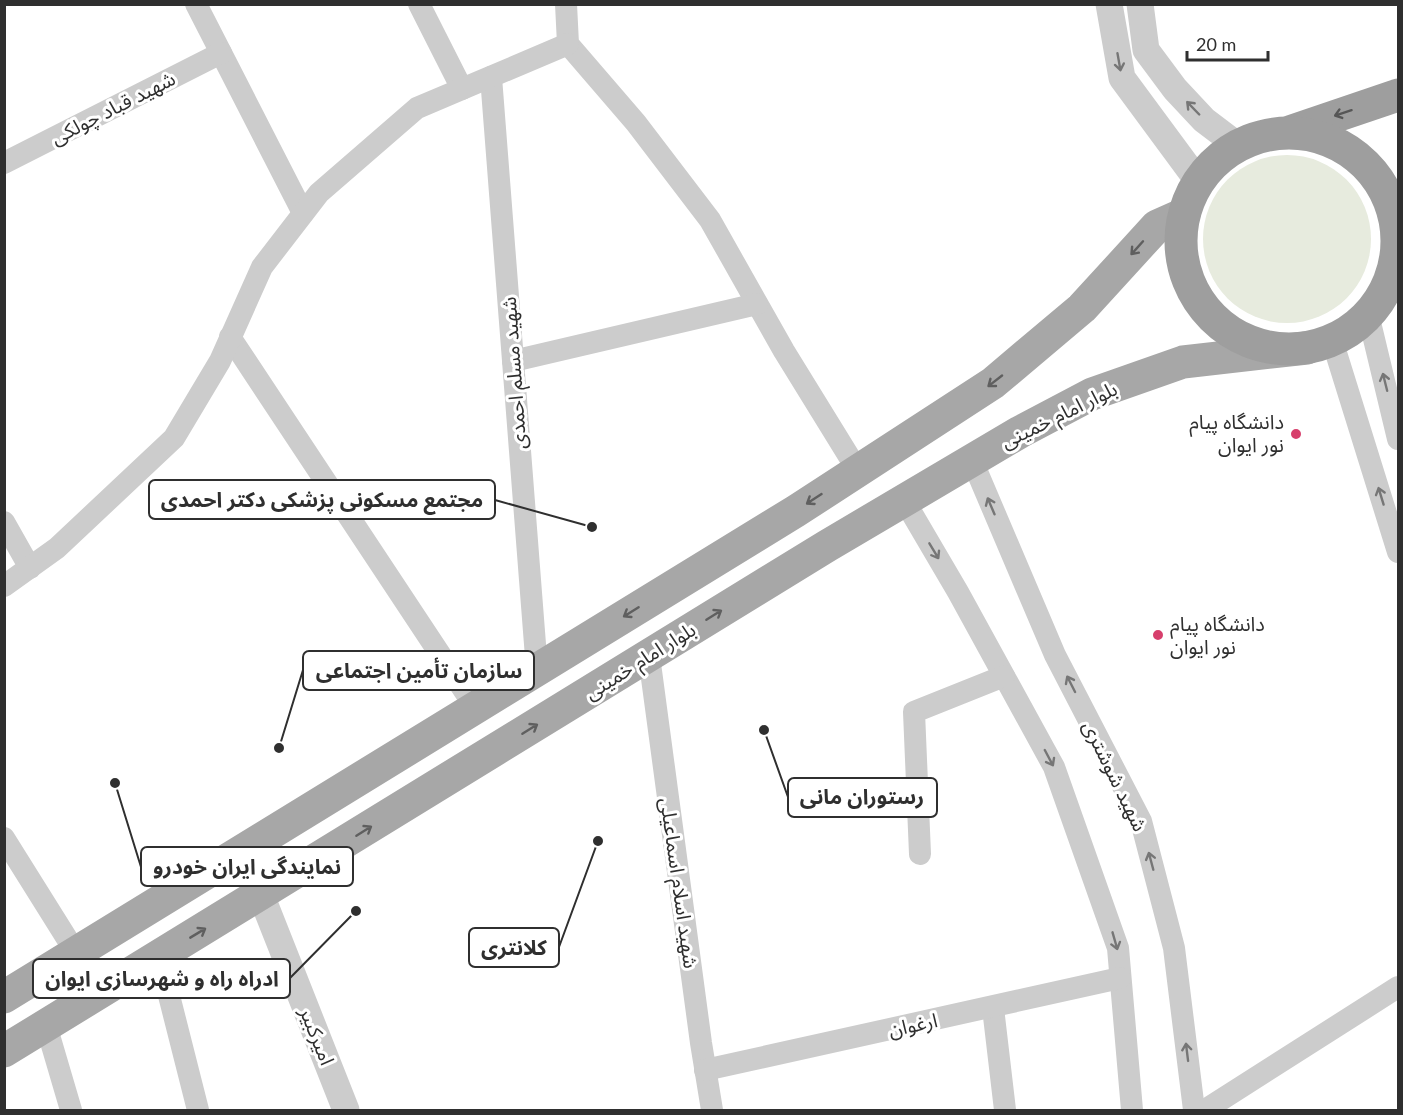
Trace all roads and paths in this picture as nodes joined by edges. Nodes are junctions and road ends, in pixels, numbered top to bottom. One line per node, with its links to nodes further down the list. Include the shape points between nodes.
1 (196, 4): 7 (street)
2 (419, 4): 9 (street)
3 (566, 4): 6 (street)
4 (1109, 4): 14 (street, one-way to 14, via 1122,78)
5 (1140, 4): 12 (street, one-way to 5, via 1197,112 1146,50)
6 (568, 44): 8 (street); 18 (street, via 636,123 710,220)
7 (221, 53): 13 (street, شهید قباد چولکی); 15 (street)
8 (491, 77): 9 (street); 22 (street, شهید مسلم احمدی)
9 (462, 89): 15 (street, via 417,108 319,193)
10 (1398, 95): 11 (highway, one-way to 11)
11 (1288, 132): 12 (highway, via 1262,135); 17 (highway, via 1324,138 1355,155 1379,181 1394,214 1397,250)
12 (1238, 145): 14 (highway, via 1216,160)
13 (4, 163)
14 (1198, 181): 16 (highway)
15 (303, 213): 20 (street, via 261,267)
16 (1184, 214): 21 (highway, via 1181,250 1190,285 1209,315 1238,336 1271,348); 25 (main road, one-way to 25, via 1157,226 1082,308 993,383)
17 (1393, 278): 19 (highway)
18 (757, 304): 22 (street); 25 (street)
19 (1368, 314): 21 (highway, via 1351,329); 23 (street, one-way to 19)
20 (230, 337): 29 (street, via 174,438 57,548); 34 (street)
21 (1319, 344): 24 (main road, بلوار امام خمینی, via 1183,362 1092,394); 28 (street, one-way to 21)
22 (513, 361): 32 (street, شهید مسلم احمدی)
23 (1398, 439)
24 (972, 460): 26 (main road, بلوار امام خمینی); 53 (street, شهید شوشتری, one-way to 24, via 1174,948 1141,821 1055,655)
25 (858, 471): 32 (main road, one-way to 32)
26 (904, 500): 31 (main road, بلوار امام خمینی, one-way to 26); 33 (street, one-way to 33)
27 (4, 522): 29 (street)
28 (1398, 552)
29 (30, 568): 30 (street)
30 (4, 586)
31 (648, 656): 37 (main road, بلوار امام خمینی, one-way to 31); 46 (street, شهید اسلام اسماعیلی)
32 (537, 670): 34 (main road)
33 (1004, 676): 36 (street, via 914,712); 40 (street, one-way to 40, via 1054,767 1118,948)
34 (475, 707): 38 (main road)
35 (4, 838): 38 (street)
36 (920, 854)
37 (261, 895): 39 (main road, بلوار امام خمینی, one-way to 37); 49 (street, امیرکبیر)
38 (76, 953): 42 (main road)
39 (159, 956): 44 (main road, بلوار امام خمینی); 48 (street)
40 (1120, 978): 43 (street, ارغوان); 52 (street)
41 (1398, 987): 54 (street)
42 (4, 997)
43 (993, 1008): 46 (street, ارغوان); 51 (street)
44 (46, 1025): 45 (main road, بلوار امام خمینی); 47 (street)
45 (4, 1051)
46 (705, 1070): 50 (street, شهید اسلام اسماعیلی)
47 (71, 1110)
48 (198, 1110)
49 (346, 1110)
50 (712, 1110)
51 (1005, 1110)
52 (1132, 1110)
53 (1194, 1110)
54 (1205, 1110)

